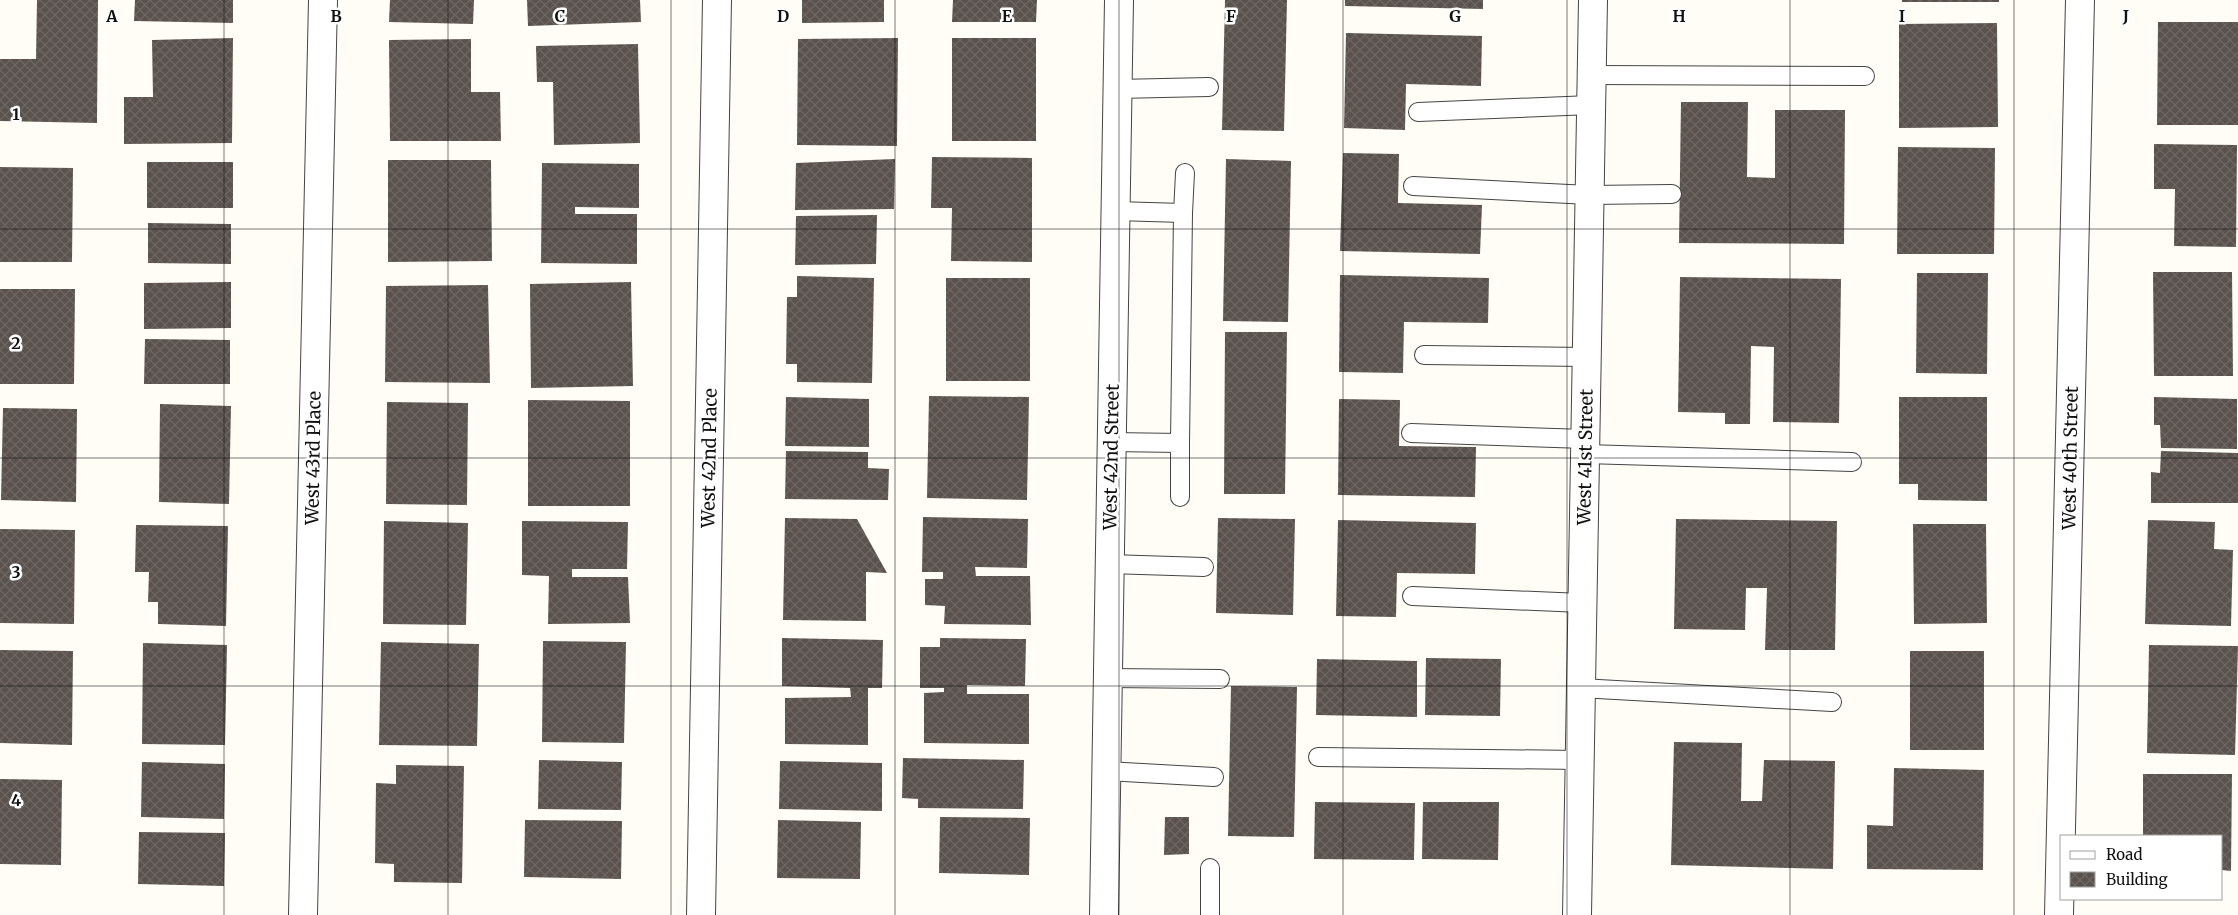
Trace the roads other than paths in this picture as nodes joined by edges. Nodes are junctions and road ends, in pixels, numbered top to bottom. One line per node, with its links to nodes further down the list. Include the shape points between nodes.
1 (323, 0): 41 (street, West 43rd Place)
2 (718, 0): 42 (street, West 42nd Place)
3 (1119, 0): 9 (street, West 42nd Street)
4 (1593, 0): 6 (street, West 41st Street)
5 (2080, 0): 38 (street, West 40th Street)
6 (1592, 75): 7 (lane); 10 (street, West 41st Street)
7 (1865, 76)
8 (1209, 87): 9 (lane)
9 (1118, 89): 16 (street, West 42nd Street)
10 (1591, 105): 11 (lane); 14 (street, West 41st Street)
11 (1418, 112)
12 (1185, 173): 17 (lane)
13 (1413, 186): 14 (lane)
14 (1589, 194): 15 (lane); 19 (street, West 41st Street)
15 (1672, 194)
16 (1115, 211): 17 (lane); 21 (street, West 42nd Street)
17 (1183, 213): 22 (lane)
18 (1424, 355): 19 (lane)
19 (1586, 357): 23 (street, West 41st Street)
20 (1411, 433): 23 (lane)
21 (1111, 442): 22 (lane); 26 (street, West 42nd Street)
22 (1180, 443): 25 (lane)
23 (1585, 447): 24 (lane); 29 (street, West 41st Street)
24 (1852, 462)
25 (1180, 496)
26 (1109, 564): 27 (lane); 30 (street, West 42nd Street)
27 (1204, 567)
28 (1412, 596): 29 (lane)
29 (1582, 603): 32 (street, West 41st Street)
30 (1107, 678): 31 (lane); 36 (street, West 42nd Street)
31 (1220, 679)
32 (1580, 688): 33 (lane); 35 (street, West 41st Street)
33 (1832, 702)
34 (1318, 757): 35 (lane)
35 (1579, 760): 45 (street, West 41st Street)
36 (1106, 771): 37 (lane); 43 (street, West 42nd Street)
37 (1214, 777)
38 (2062, 835)
39 (1210, 868): 44 (lane)
40 (2060, 900): 46 (street, West 40th Street)
41 (302, 915)
42 (701, 915)
43 (1104, 915)
44 (1210, 915)
45 (1576, 915)
46 (2060, 915)

